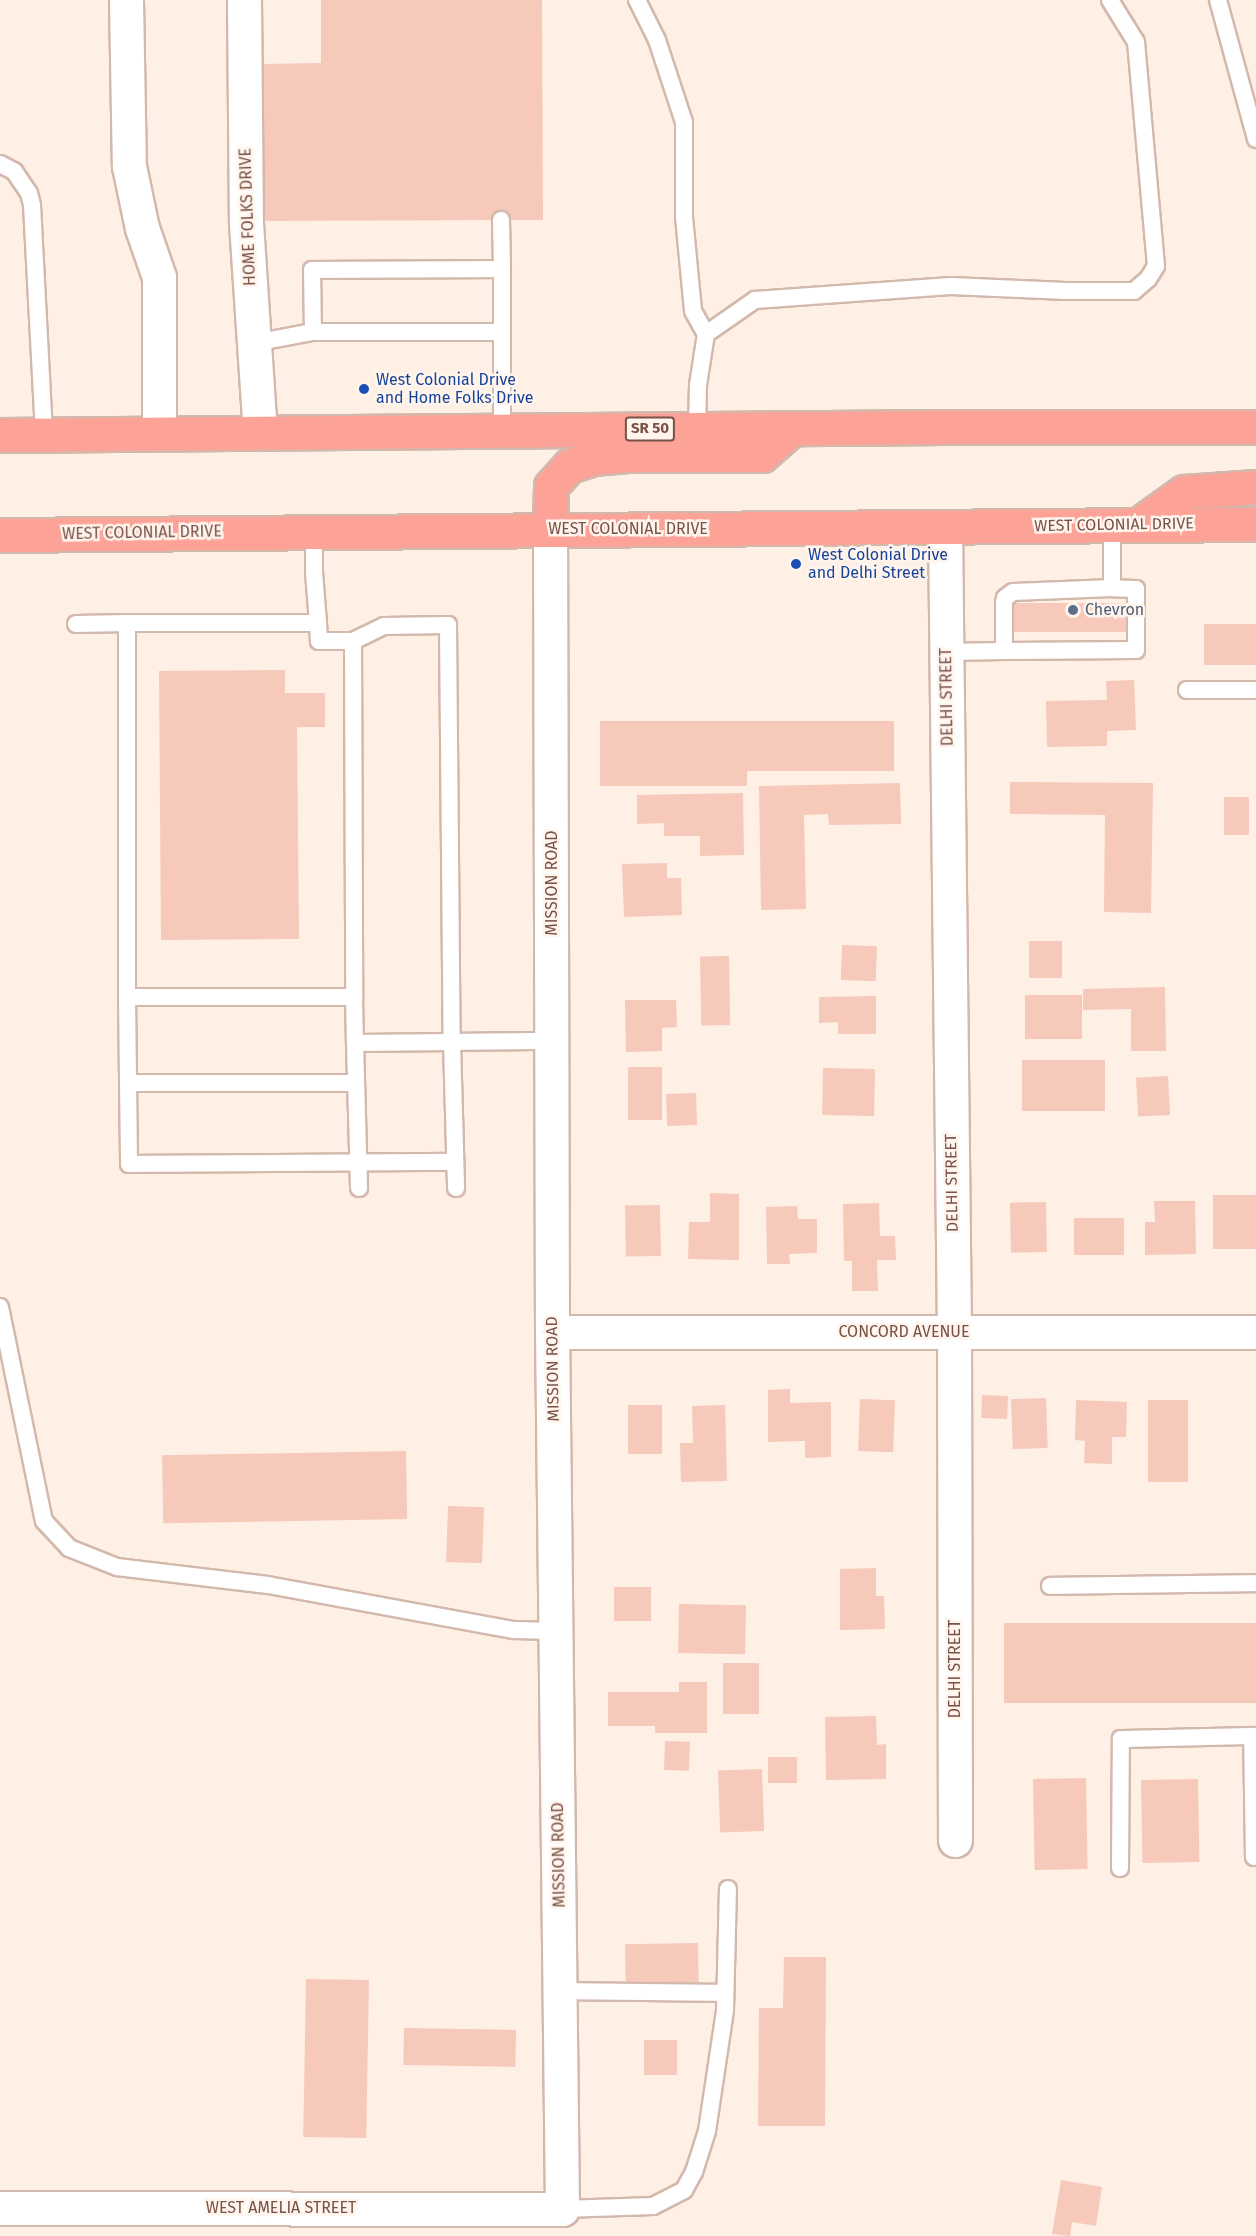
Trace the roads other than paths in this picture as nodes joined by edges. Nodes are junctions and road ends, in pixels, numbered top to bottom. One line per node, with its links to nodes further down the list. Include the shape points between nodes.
1 (126, 0): 18 (street, via 129,166 142,228 159,277)
2 (244, 0): 13 (street, HOME FOLKS DRIVE, via 246,223)
3 (637, 0): 12 (lane, via 657,40 684,122 684,217 693,311)
4 (1110, 0): 12 (lane, via 1136,42 1156,266 1134,291 951,286 755,300)
5 (1218, 0): 6 (lane)
6 (1256, 139)
7 (0, 164): 20 (lane, via 14,171 32,205 41,365)
8 (501, 220): 9 (lane)
9 (502, 269): 10 (lane, via 312,270); 11 (lane)
10 (313, 332): 11 (lane); 13 (lane)
11 (502, 332): 17 (lane)
12 (706, 334): 16 (lane, via 698,385)
13 (254, 343): 19 (street, HOME FOLKS DRIVE)
14 (1256, 427): 15 (highway, SR 50)
15 (793, 428): 16 (highway, SR 50); 25 (highway, via 762,455 625,455 592,458 569,466 551,486)
16 (697, 429): 17 (highway, SR 50)
17 (502, 430): 19 (highway, SR 50)
18 (159, 433): 19 (highway, SR 50); 20 (highway, SR 50)
19 (260, 433)
20 (17, 437)
21 (1256, 487): 23 (highway, via 1184,492)
22 (1256, 524): 23 (highway, WEST COLONIAL DRIVE)
23 (1125, 525): 24 (highway, WEST COLONIAL DRIVE); 28 (lane)
24 (945, 526): 25 (highway, WEST COLONIAL DRIVE); 34 (street, DELHI STREET)
25 (550, 530): 26 (highway, WEST COLONIAL DRIVE); 39 (street, MISSION ROAD)
26 (314, 532): 27 (highway, WEST COLONIAL DRIVE); 30 (lane)
27 (0, 535)
28 (1112, 588): 33 (lane, via 1020,590 1008,594 1004,603); 33 (lane, via 1136,589 1136,650)
29 (127, 623): 30 (lane); 31 (lane); 37 (lane)
30 (318, 623): 32 (lane, via 318,641)
31 (76, 624)
32 (353, 641): 38 (lane); 40 (lane, via 384,626 448,626)
33 (1004, 651): 34 (lane)
34 (946, 652): 50 (street, DELHI STREET)
35 (1186, 690): 36 (lane)
36 (1256, 690)
37 (127, 997): 38 (lane); 42 (lane)
38 (354, 997): 41 (lane)
39 (552, 1041): 40 (lane); 49 (street, MISSION ROAD)
40 (452, 1042): 41 (lane); 44 (lane)
41 (355, 1043): 43 (lane)
42 (128, 1083): 43 (lane); 45 (lane, via 129,1164)
43 (356, 1083): 45 (lane)
44 (455, 1162): 45 (lane); 47 (lane)
45 (358, 1163): 46 (lane)
46 (359, 1188)
47 (456, 1188)
48 (0, 1306): 54 (lane, via 45,1521 69,1548 117,1567 268,1585 514,1630)
49 (552, 1332): 50 (street, CONCORD AVENUE); 54 (street, MISSION ROAD)
50 (954, 1332): 51 (street, CONCORD AVENUE); 56 (street, DELHI STREET)
51 (1256, 1332)
52 (1256, 1583): 53 (lane)
53 (1050, 1586)
54 (556, 1632): 60 (street, MISSION ROAD)
55 (1254, 1736): 57 (lane); 58 (lane, via 1121,1739)
56 (955, 1840)
57 (1254, 1857)
58 (1120, 1868)
59 (728, 1889): 61 (lane)
60 (560, 1991): 61 (lane); 63 (street, MISSION ROAD)
61 (725, 1993): 63 (lane, via 707,2131 684,2190 653,2206)
62 (0, 2208): 63 (street, WEST AMELIA STREET)
63 (562, 2209)

